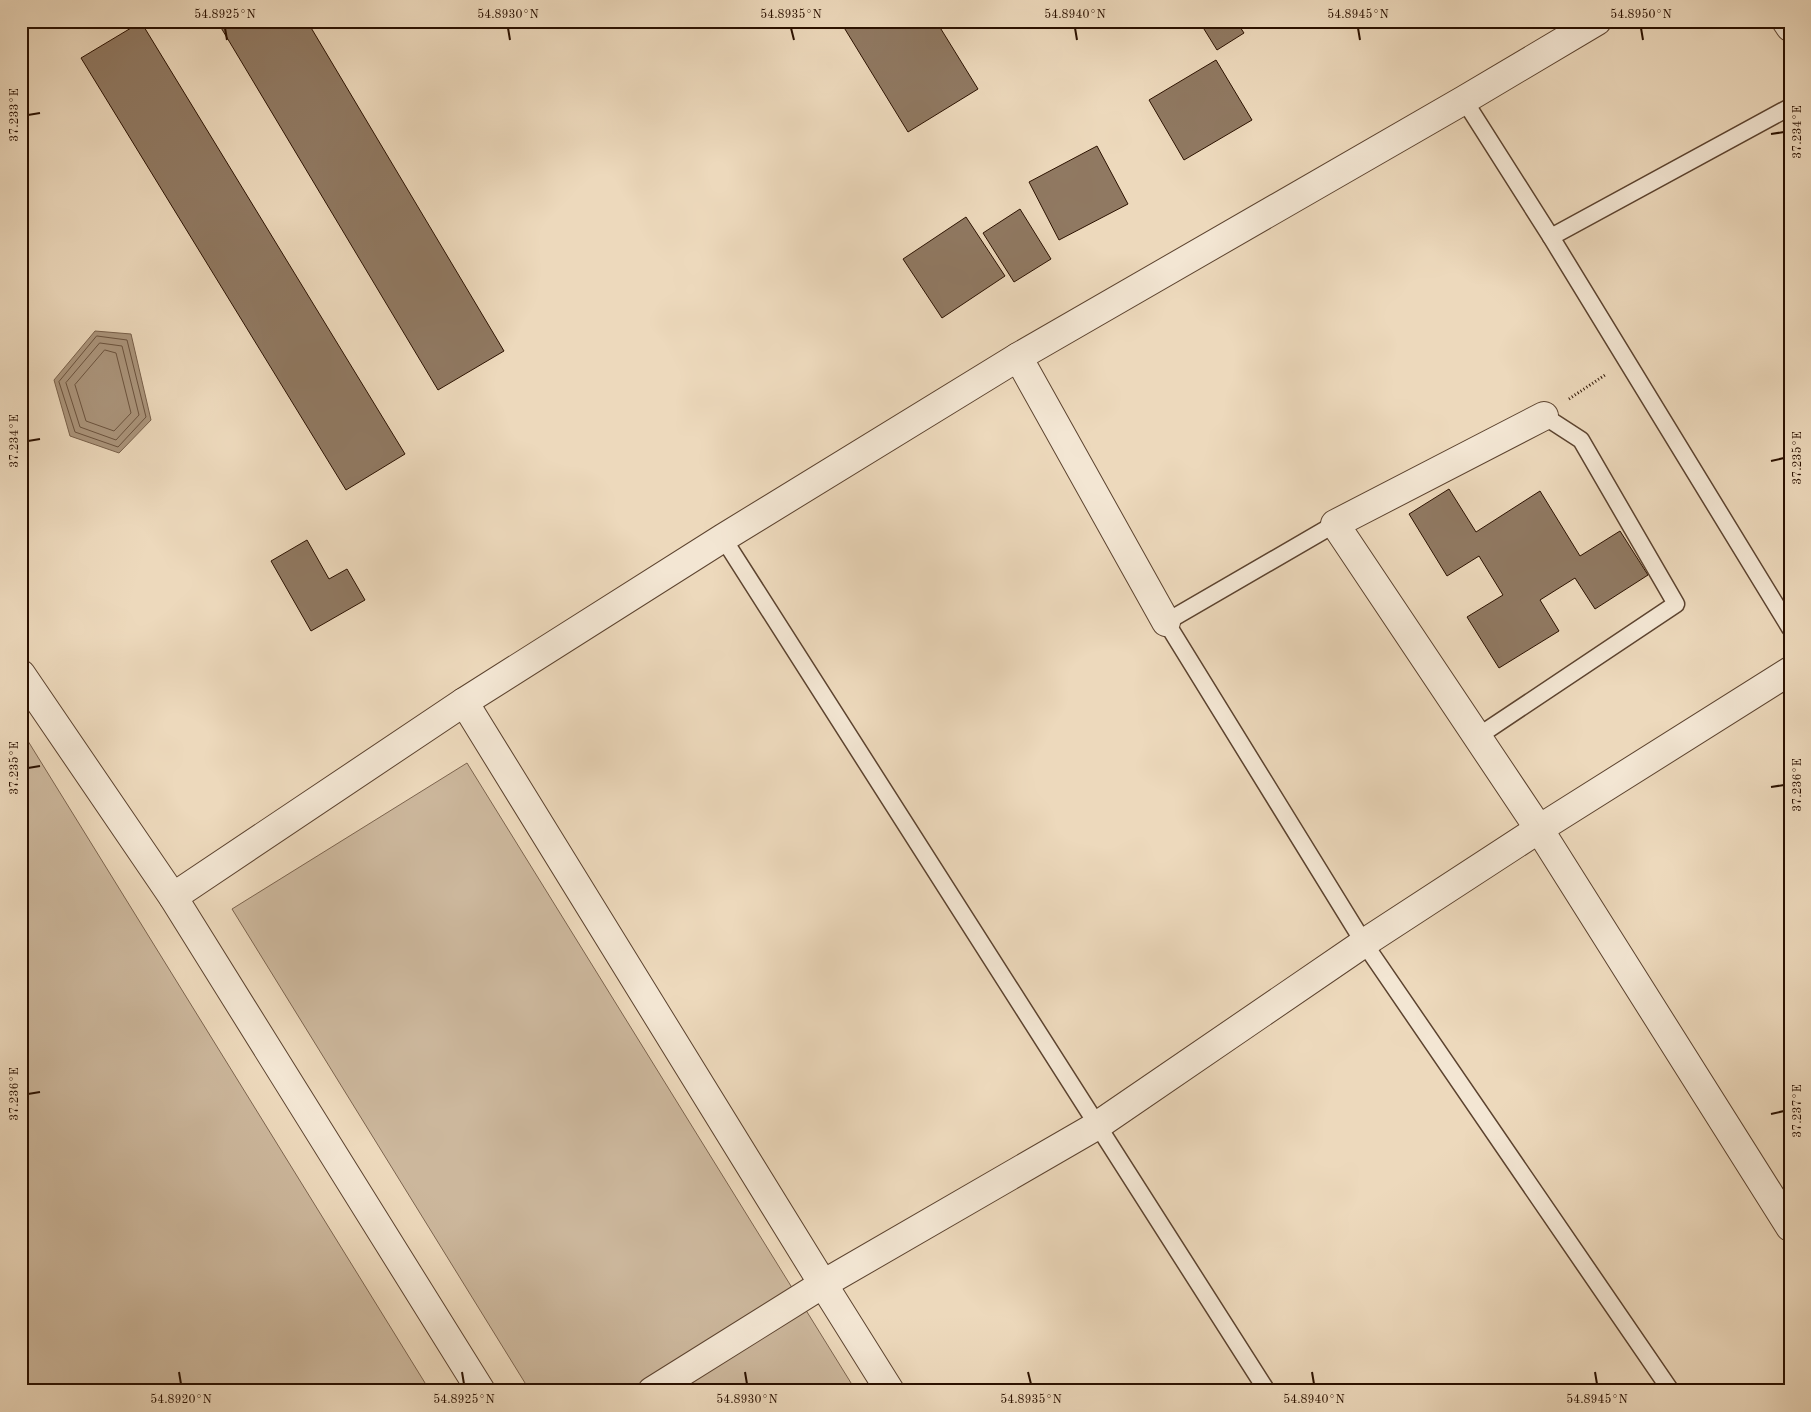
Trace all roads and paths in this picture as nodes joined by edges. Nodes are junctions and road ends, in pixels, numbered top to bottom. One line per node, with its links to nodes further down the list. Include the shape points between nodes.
1 (1597, 21): 4 (street)
2 (1786, 21): 3 (street)
3 (1790, 27)
4 (1464, 100): 6 (lane); 7 (street)
5 (1790, 107): 6 (lane)
6 (1551, 237): 8 (lane)
7 (1018, 357): 11 (street); 12 (street)
8 (1627, 361): 9 (path); 13 (lane)
9 (1544, 416): 10 (street); 17 (lane, via 1581,440 1676,604)
10 (1335, 524): 12 (lane); 17 (street)
11 (723, 538): 16 (street); 21 (lane)
12 (1166, 622): 20 (lane)
13 (1790, 628)
14 (1790, 671): 18 (street)
15 (21, 674): 19 (street)
16 (464, 702): 19 (street); 23 (street)
17 (1477, 737): 18 (street)
18 (1539, 829): 20 (street); 22 (street)
19 (173, 898): 24 (street)
20 (1364, 944): 21 (street); 28 (lane)
21 (1098, 1126): 23 (street); 27 (lane)
22 (1790, 1227)
23 (823, 1284): 25 (street); 26 (street)
24 (481, 1391)
25 (652, 1391)
26 (890, 1391)
27 (1267, 1391)
28 (1671, 1391)

